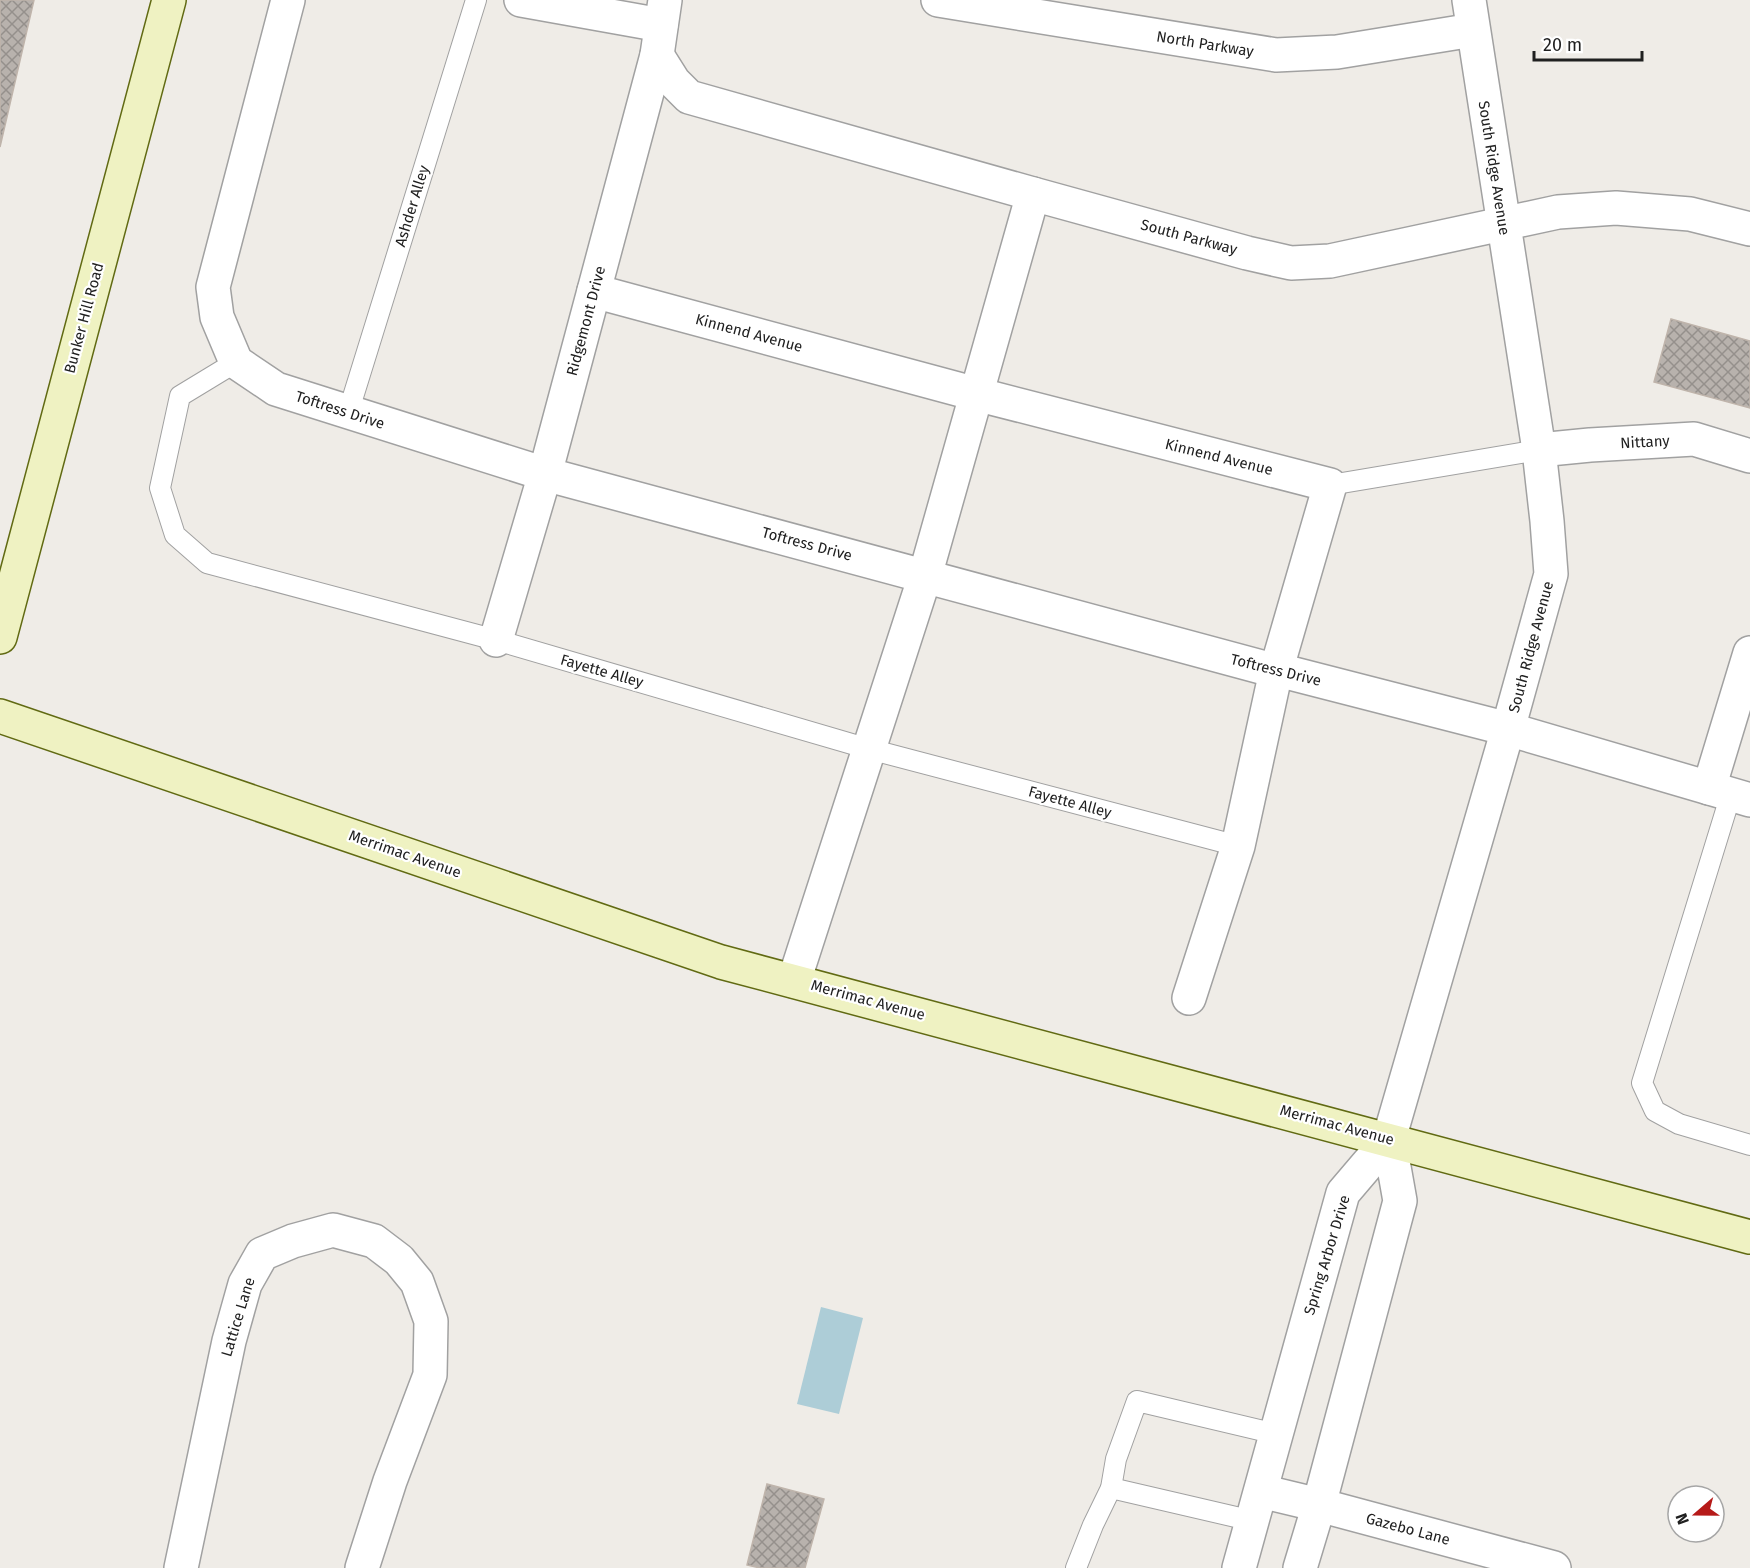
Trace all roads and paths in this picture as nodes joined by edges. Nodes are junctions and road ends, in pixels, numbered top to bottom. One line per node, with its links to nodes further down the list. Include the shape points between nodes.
1 (169, 0): 20 (street, Bunker Hill Road)
2 (288, 0): 12 (street, via 213,286 217,317)
3 (476, 0): 14 (lane, Ashder Alley)
4 (521, 0): 7 (street)
5 (938, 0): 6 (street, North Parkway, via 1276,56 1337,52)
6 (1471, 15): 9 (street, South Ridge Avenue)
7 (661, 27): 8 (street, South Parkway, via 674,82 689,97); 11 (street, Ridgemont Drive)
8 (1033, 194): 9 (street, South Parkway, via 1291,263 1330,261); 13 (street)
9 (1503, 223): 10 (street, South Parkway, via 1558,212 1616,207 1690,214); 15 (street, South Ridge Avenue)
10 (1750, 229)
11 (594, 291): 13 (street, Kinnend Avenue); 17 (street, Ridgemont Drive)
12 (236, 362): 14 (street, Toftress Drive, via 276,389); 21 (lane, Fayette Alley, via 180,396 160,488 175,534 207,563)
13 (976, 394): 18 (street, Kinnend Avenue); 19 (street)
14 (348, 413): 17 (street, Toftress Drive)
15 (1539, 450): 16 (street, Nittany, via 1694,439); 18 (lane); 25 (street, South Ridge Avenue, via 1551,574)
16 (1750, 456)
17 (545, 474): 19 (street, Toftress Drive); 21 (street, Ridgemont Drive)
18 (1330, 485): 23 (street)
19 (925, 576): 23 (street, Toftress Drive); 26 (street)
20 (0, 637)
21 (496, 640): 26 (lane, Fayette Alley)
22 (1750, 653): 27 (street)
23 (1276, 671): 25 (street, Toftress Drive); 28 (street)
24 (0, 716): 29 (street, Merrimac Avenue, via 722,962)
25 (1508, 729): 27 (street, Toftress Drive); 31 (street, South Ridge Avenue)
26 (869, 749): 28 (lane, Fayette Alley); 29 (street)
27 (1730, 794): 32 (lane, via 1642,1083 1655,1111 1678,1124)
28 (1238, 846): 30 (street)
29 (794, 981): 31 (street, Merrimac Avenue)
30 (1189, 998)
31 (1389, 1139): 33 (street, Merrimac Avenue); 34 (street, Spring Arbor Drive, via 1343,1193); 36 (street, via 1400,1201)
32 (1750, 1145)
33 (1750, 1237)
34 (1276, 1434): 35 (lane, via 1137,1401 1116,1459); 37 (street, Spring Arbor Drive)
35 (1111, 1488): 37 (lane); 40 (lane)
36 (1318, 1504): 37 (street, Gazebo Lane); 42 (street); 43 (street, Gazebo Lane)
37 (1257, 1506): 41 (street, Spring Arbor Drive)
38 (181, 1568): 39 (street, Lattice Lane, via 229,1341 245,1284 262,1254 333,1230 374,1241 399,1260 417,1282 431,1321 430,1375)
39 (362, 1568)
40 (1076, 1568)
41 (1239, 1568)
42 (1300, 1568)
43 (1554, 1568)

